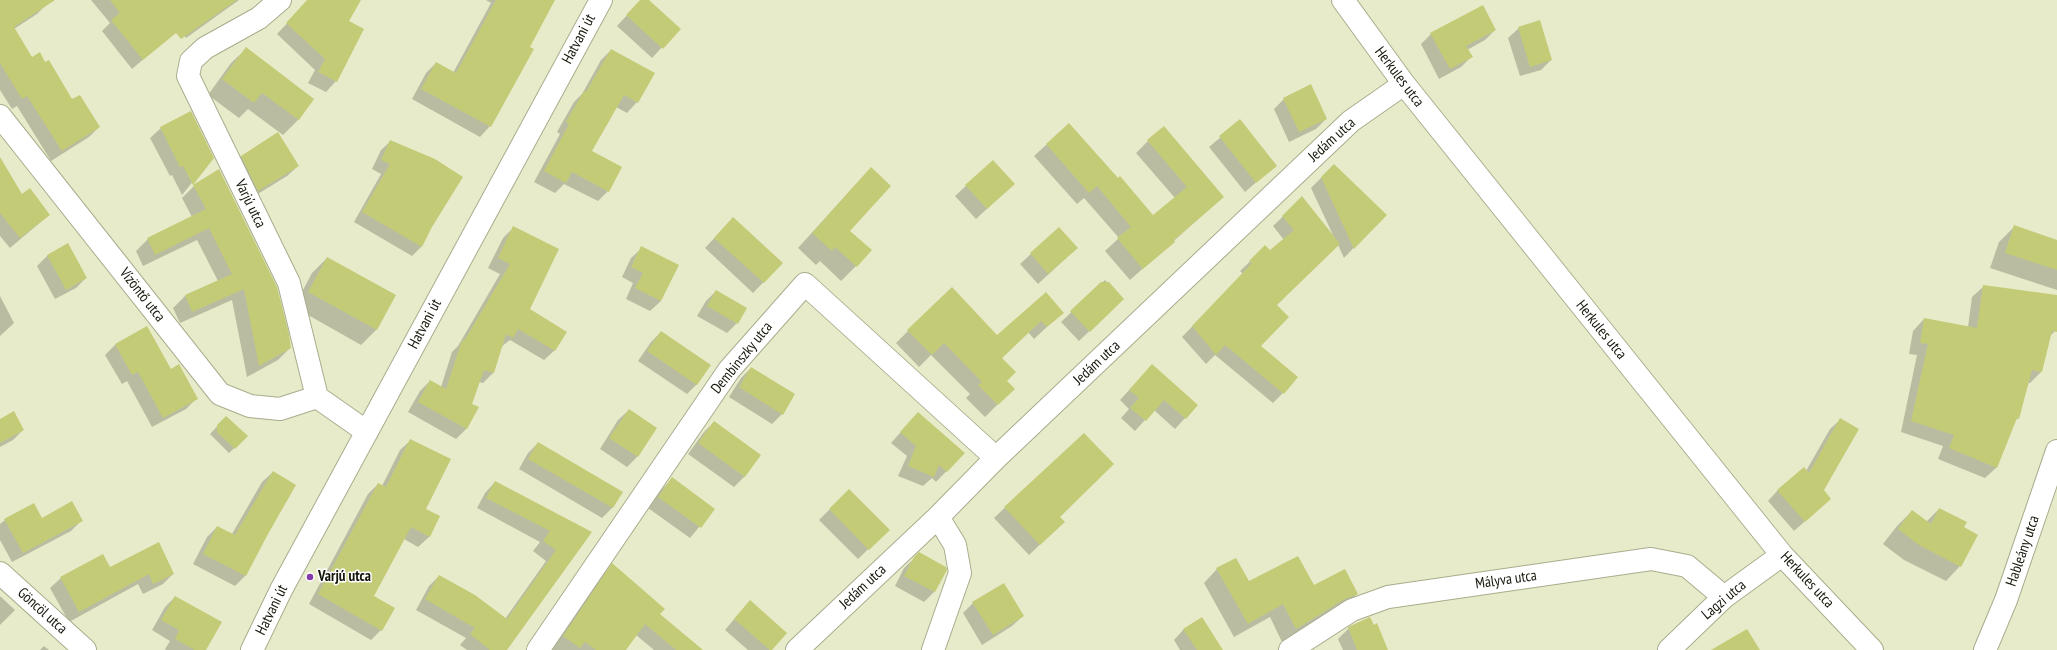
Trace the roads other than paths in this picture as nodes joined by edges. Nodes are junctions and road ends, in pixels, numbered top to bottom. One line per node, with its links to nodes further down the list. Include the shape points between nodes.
1 (280, 0): 6 (street, Varjú utca, via 259,18 205,48 191,61 188,76 289,284)
2 (601, 0): 7 (street, Hatvani út)
3 (1343, 0): 4 (street, Herkules utca)
4 (1404, 84): 9 (street, Jedám utca, via 1351,121); 11 (street, Herkules utca)
5 (0, 116): 6 (street, Vízöntő utca, via 220,394 250,406 280,409)
6 (317, 397): 7 (street)
7 (367, 432): 15 (street, Hatvani út, via 281,590)
8 (2057, 451): 22 (street, Hableány utca, via 2006,600)
9 (996, 458): 10 (street, Jedám utca); 16 (street, Dembinszky utca, via 805,284 729,370)
10 (938, 517): 17 (street, Jedám utca); 18 (street, via 955,545 960,574)
11 (1782, 555): 13 (street, Lagzi utca); 21 (street, Herkules utca)
12 (0, 573): 14 (street, Göncöl utca)
13 (1724, 598): 19 (street, Mályva utca, via 1687,566 1651,559 1388,597 1352,610); 20 (street, Lagzi utca)
14 (85, 650)
15 (252, 650)
16 (538, 650)
17 (797, 650)
18 (933, 650)
19 (1290, 650)
20 (1669, 650)
21 (1872, 650)
22 (1985, 650)

